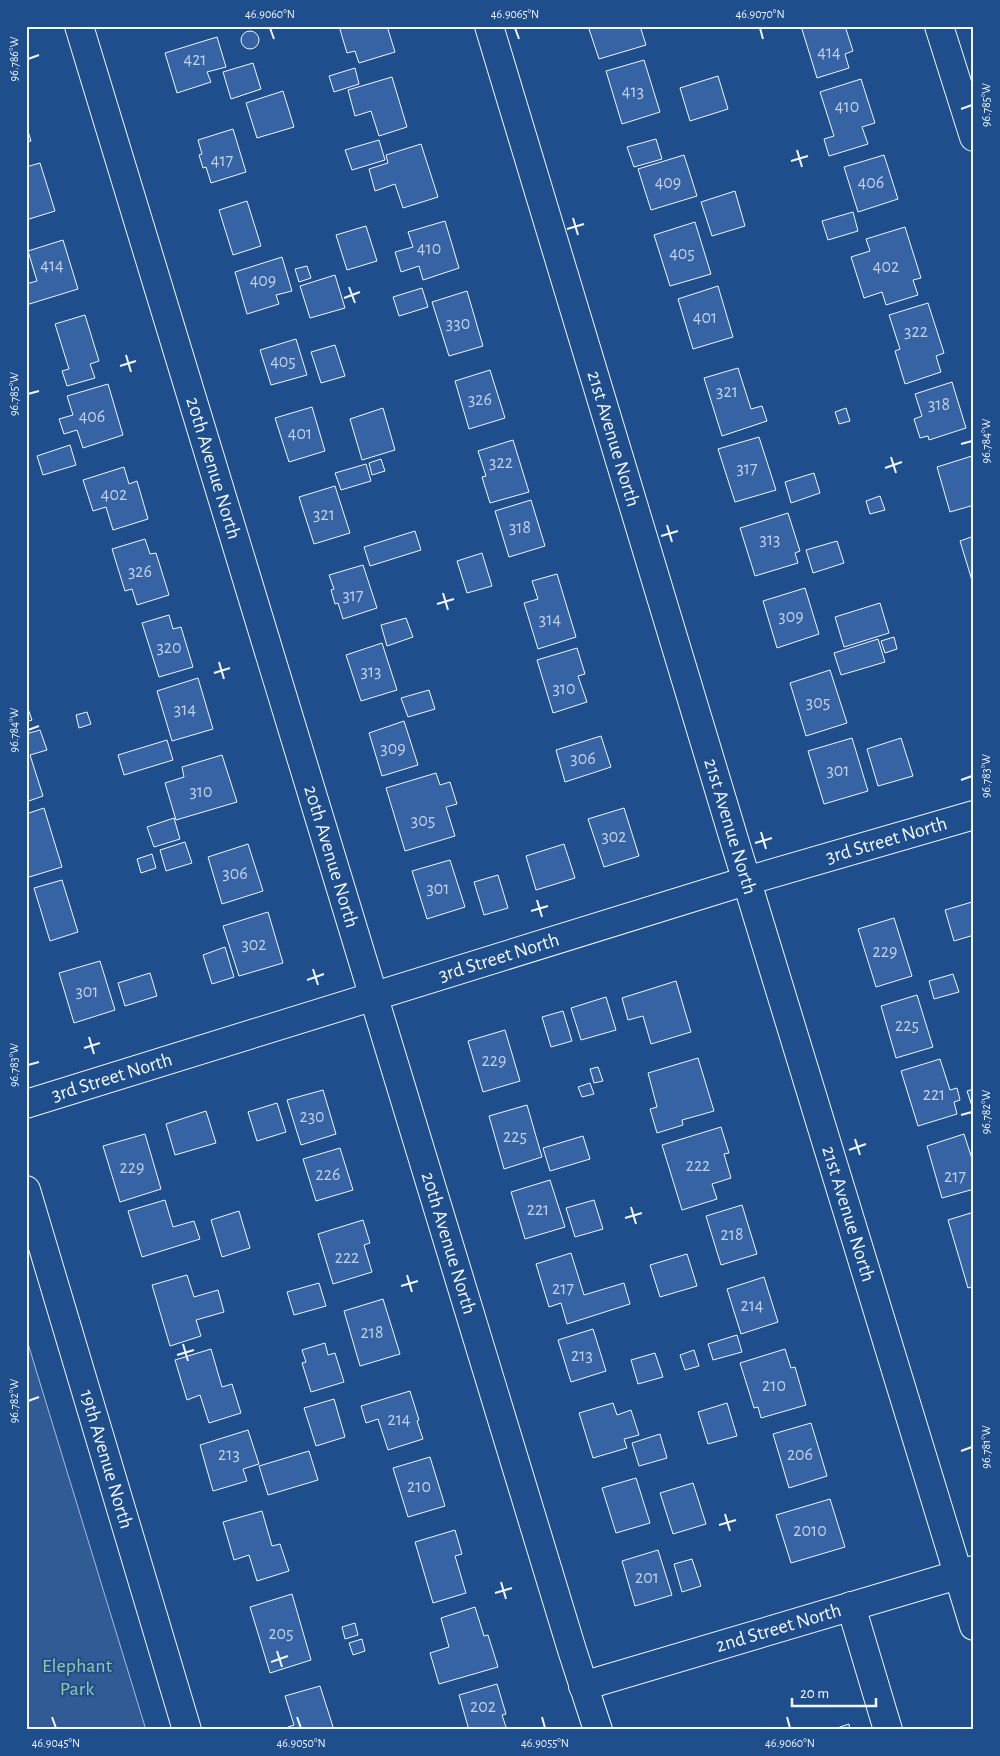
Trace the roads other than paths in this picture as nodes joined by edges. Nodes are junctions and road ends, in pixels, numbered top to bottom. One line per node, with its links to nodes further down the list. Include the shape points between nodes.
1 (79, 26): 7 (street, 20th Avenue North)
2 (488, 26): 6 (street, 21st Avenue North)
3 (940, 26): 4 (street)
4 (974, 137)
5 (974, 815): 6 (street, 3rd Street North)
6 (746, 881): 7 (street, 3rd Street North); 10 (street, 21st Avenue North)
7 (373, 996): 8 (street, 3rd Street North); 13 (street, 20th Avenue North)
8 (26, 1104)
9 (26, 1190): 14 (street, 19th Avenue North)
10 (966, 1572): 11 (street, 2nd Street North); 12 (street, 21st Avenue North)
11 (851, 1606): 13 (street, 2nd Street North); 16 (street)
12 (974, 1626)
13 (583, 1686): 15 (street, 20th Avenue North)
14 (187, 1730)
15 (598, 1730)
16 (888, 1730)

